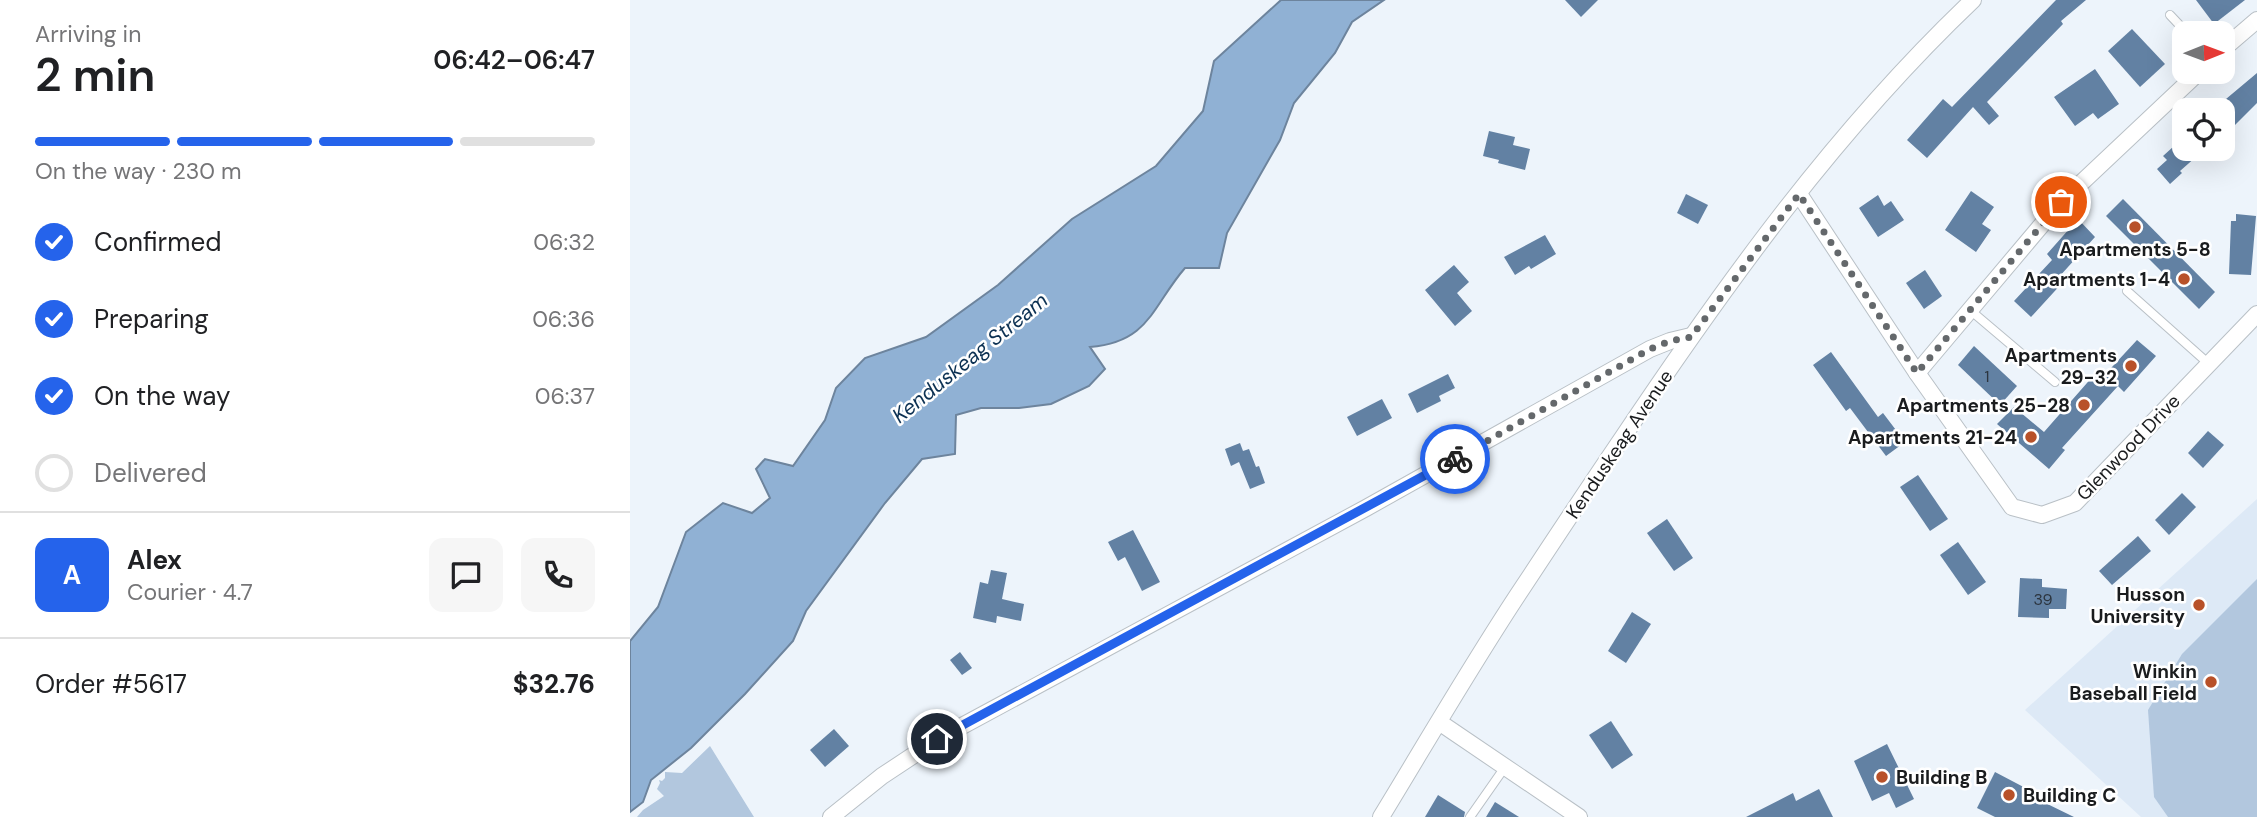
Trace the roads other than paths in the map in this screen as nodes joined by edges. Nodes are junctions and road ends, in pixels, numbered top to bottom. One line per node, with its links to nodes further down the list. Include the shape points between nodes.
1 (1973, 0): 7 (street, Kenduskeag Avenue, via 1875,100)
2 (2170, 15): 4 (lane)
3 (2257, 20): 5 (street)
4 (2176, 21)
5 (2235, 39)
6 (2186, 84): 9 (street, via 2061,202)
7 (1799, 194): 11 (street, Kenduskeag Avenue); 13 (street, Glenwood Drive)
8 (2127, 291): 12 (lane)
9 (1970, 310): 13 (street); 14 (lane)
10 (2257, 314): 12 (street, Glenwood Drive)
11 (1691, 337): 15 (street, Kenduskeag Avenue, via 1522,588); 17 (street, via 1650,349 937,739)
12 (2209, 364): 13 (street, Glenwood Drive, via 2075,503 2042,515 2012,507)
13 (1917, 373)
14 (2055, 382)
15 (1439, 722): 16 (street); 18 (street, Kenduskeag Avenue)
16 (1504, 767): 19 (lane); 20 (street)
17 (831, 817)
18 (1381, 817)
19 (1470, 817)
20 (1579, 817)

